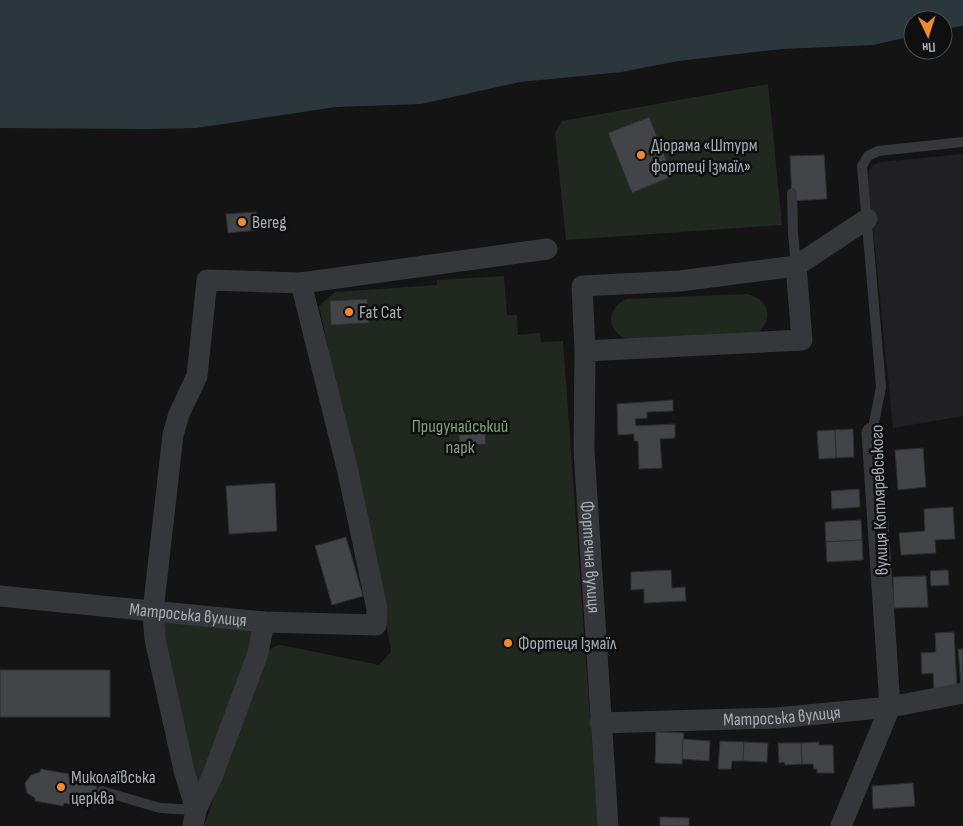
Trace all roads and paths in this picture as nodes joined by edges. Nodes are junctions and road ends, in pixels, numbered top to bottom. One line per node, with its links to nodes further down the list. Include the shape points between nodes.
1 (963, 142): 3 (lane, вулиця Котляревського, via 878,151 868,156 862,166)
2 (792, 193): 5 (lane)
3 (867, 219): 5 (street); 8 (lane, вулиця Котляревського, via 881,387)
4 (547, 249): 6 (street)
5 (796, 266): 7 (street, Фортечна вулиця, via 680,281 582,286); 7 (street, via 802,340)
6 (301, 283): 10 (street, via 207,280 199,367 173,434); 11 (street, Матроська вулиця, via 348,472 377,609 376,626)
7 (585, 351): 14 (street, Фортечна вулиця, via 584,450)
8 (872, 433): 13 (street, вулиця Котляревського)
9 (0, 596): 10 (street, Матроська вулиця)
10 (153, 611): 11 (street, Матроська вулиця); 16 (street, via 155,639)
11 (264, 622): 16 (street, via 258,653)
12 (963, 693): 13 (street, Матроська вулиця)
13 (890, 707): 14 (street, Матроська вулиця, via 777,718); 18 (street, вулиця Котляревського)
14 (600, 723): 17 (street, Фортечна вулиця)
15 (102, 791): 16 (lane)
16 (195, 818)
17 (608, 826)
18 (841, 826)

